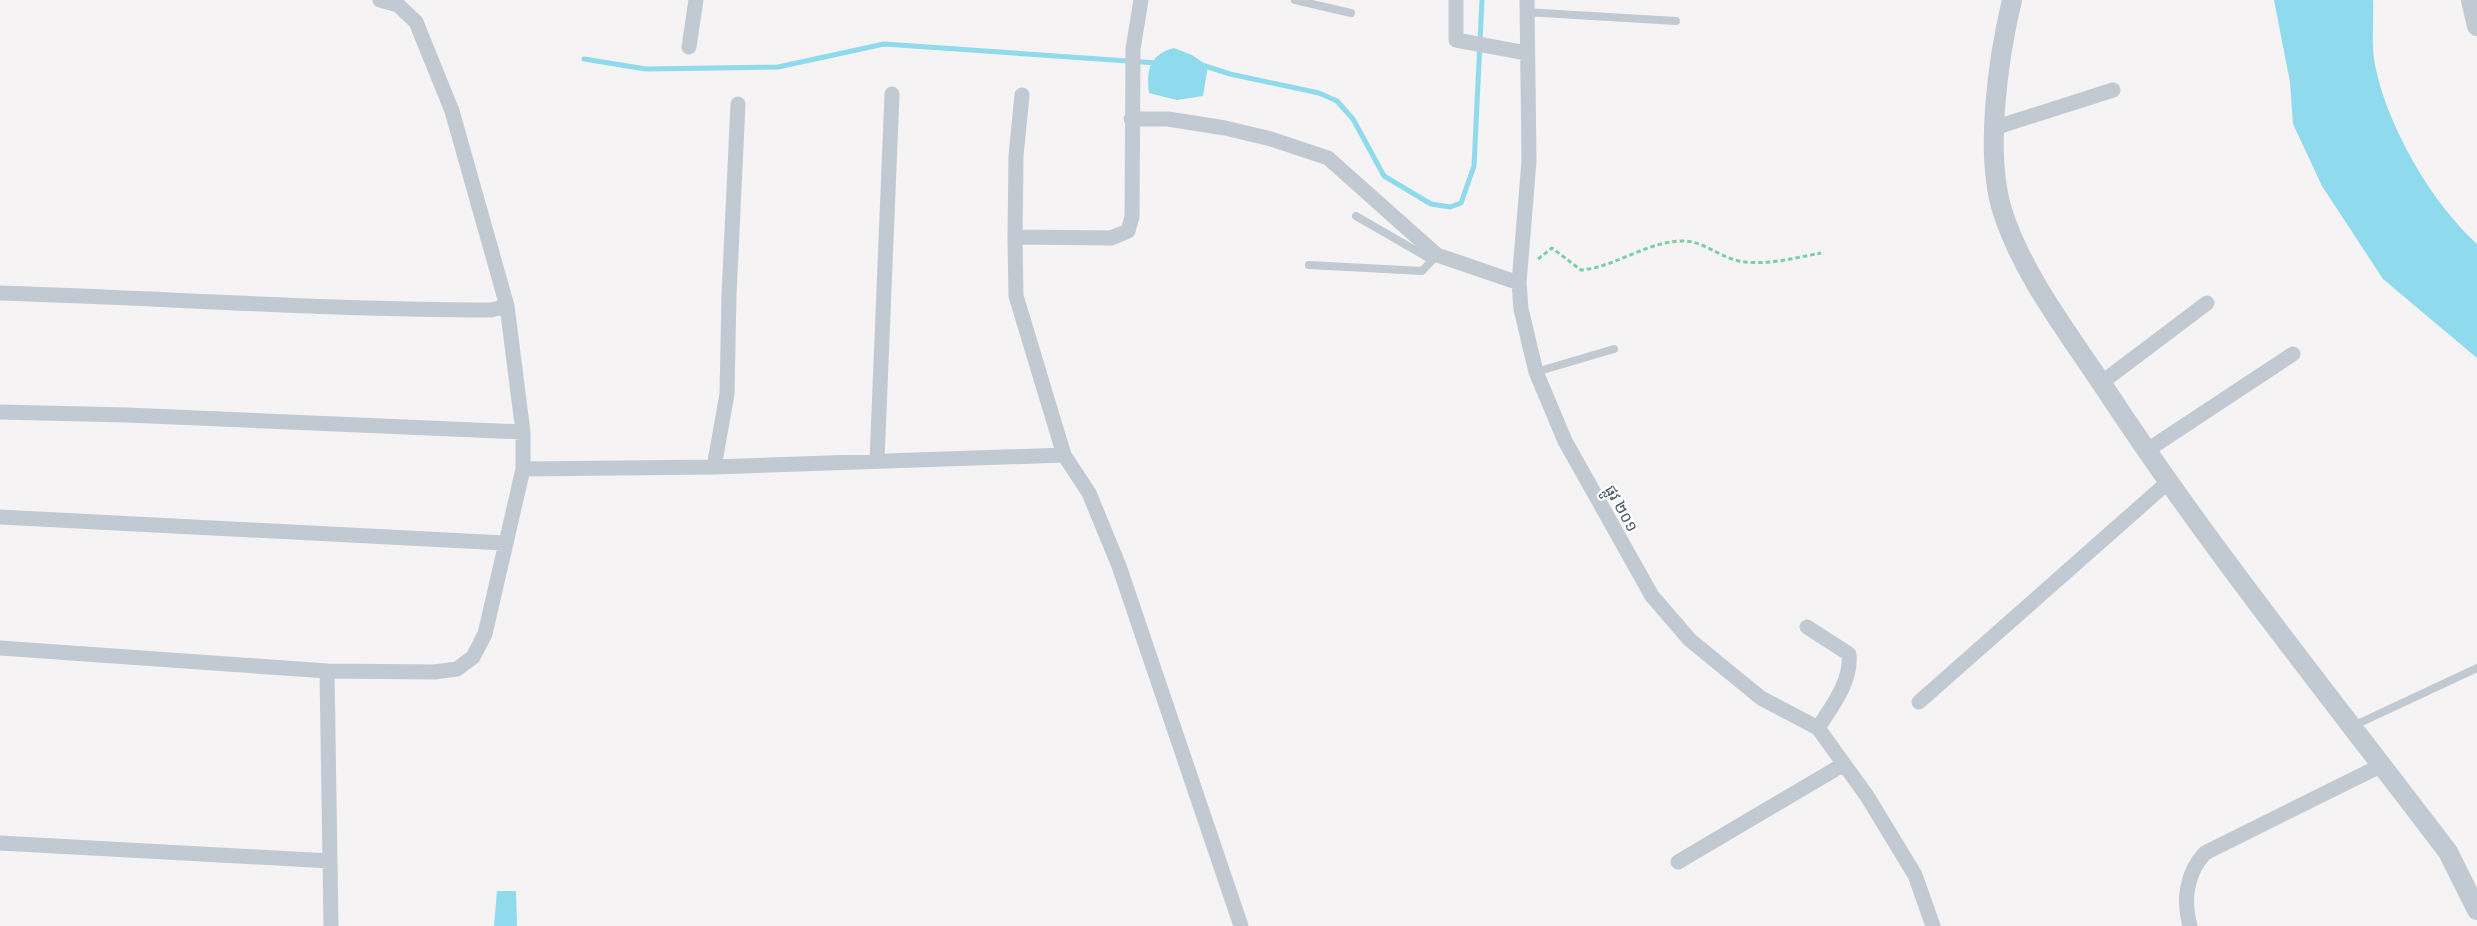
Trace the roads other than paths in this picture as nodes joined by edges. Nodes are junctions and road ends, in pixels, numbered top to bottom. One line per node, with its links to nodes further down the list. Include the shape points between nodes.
1 (380, 0): 8 (street)
2 (696, 0): 13 (street)
3 (1141, 0): 19 (street, via 1133,49)
4 (1295, 0): 10 (lane)
5 (1456, 0): 14 (street, via 1456,40)
6 (2012, 0): 20 (street)
7 (2470, 0): 12 (street)
8 (399, 2): 28 (street, via 416,22 452,111)
9 (1526, 6): 11 (lane); 14 (street, ផ្លូវ ២០១)
10 (1351, 13)
11 (1676, 21)
12 (2477, 26)
13 (689, 47)
14 (1527, 53): 25 (street, ផ្លូវ ២០១, via 1529,161)
15 (2113, 90): 20 (street)
16 (892, 94): 37 (street)
17 (1022, 95): 22 (street)
18 (738, 104): 38 (street, via 727,394)
19 (1131, 119): 22 (street, via 1132,217 1128,231 1111,238); 23 (street, via 1168,119 1225,128 1328,158)
20 (1994, 128): 32 (street, via 2003,213 2030,272)
21 (1356, 216): 23 (lane)
22 (1015, 237): 36 (street, via 1016,296)
23 (1435, 258): 24 (lane, via 1422,271 1412,272); 25 (street)
24 (1309, 265)
25 (1520, 276): 31 (street, ផ្លូវ ២០១, via 1521,309)
26 (0, 293): 28 (street, via 368,310 491,310)
27 (2207, 303): 32 (street)
28 (507, 306): 34 (street)
29 (1614, 349): 31 (lane)
30 (2293, 354): 35 (street)
31 (1536, 372): 49 (street, ផ្លូវ ២០១, via 1565,441 1652,596 1690,640 1761,698)
32 (2101, 383): 35 (street)
33 (0, 412): 34 (street)
34 (524, 432): 39 (street)
35 (2146, 451): 40 (street)
36 (1064, 455): 37 (street); 57 (street, via 1089,493 1119,566)
37 (878, 461): 38 (street)
38 (714, 467): 39 (street)
39 (523, 469): 42 (street)
40 (2167, 483): 47 (street); 48 (street)
41 (0, 517): 42 (street)
42 (504, 543): 46 (street, via 485,634 473,657 457,669)
43 (1807, 627): 49 (street, via 1849,654 1850,663 1840,694)
44 (0, 648): 46 (street)
45 (2477, 668): 48 (lane)
46 (327, 671): 53 (street)
47 (1919, 702)
48 (2352, 726): 51 (street)
49 (1818, 728): 50 (street, ផ្លូវ ២០១)
50 (1845, 764): 54 (street); 58 (street, ផ្លូវ ២០១, via 1915,875)
51 (2382, 765): 55 (street, via 2448,852); 59 (street, via 2205,854 2197,861 2186,896)
52 (0, 843): 53 (street)
53 (330, 861): 56 (street)
54 (1678, 862)
55 (2474, 898)
56 (331, 926)
57 (1241, 926)
58 (1933, 926)
59 (2190, 926)

